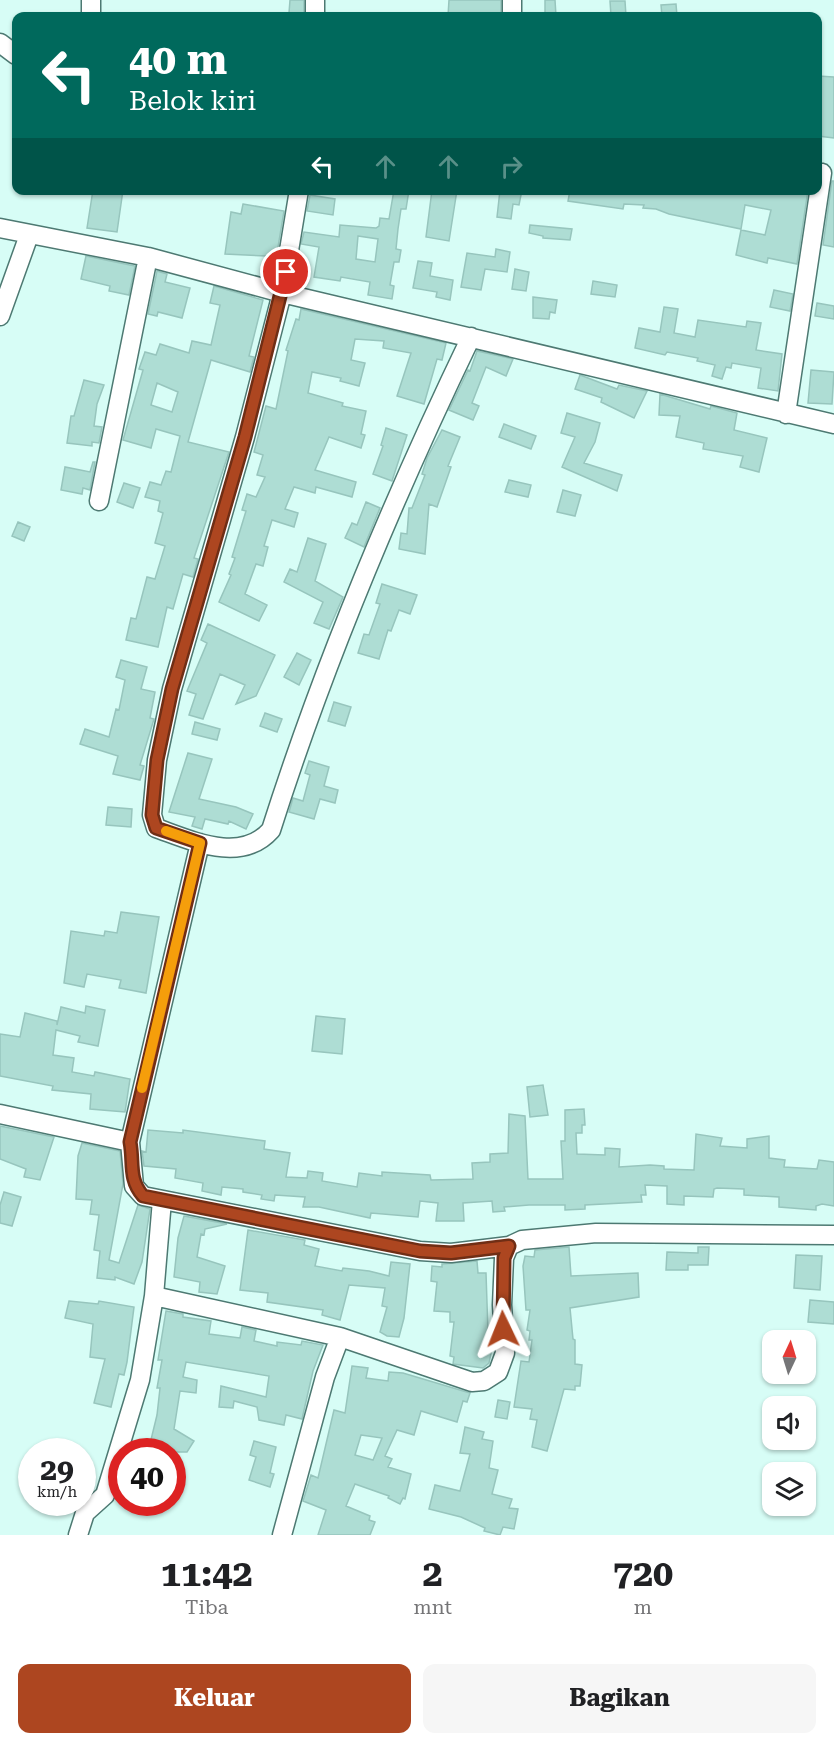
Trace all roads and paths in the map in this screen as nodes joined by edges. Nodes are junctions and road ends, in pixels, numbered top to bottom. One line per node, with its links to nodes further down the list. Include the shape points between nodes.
1 (298, 195): 6 (street)
2 (821, 195): 9 (street)
3 (0, 228): 4 (street)
4 (29, 235): 5 (street); 7 (street)
5 (148, 257): 6 (street); 11 (street)
6 (282, 293): 8 (street); 12 (street, via 172,689 157,760 152,815 156,828)
7 (0, 316)
8 (471, 337): 9 (street); 12 (street, via 408,470 317,692 271,830 260,842 237,849)
9 (786, 414): 10 (street)
10 (834, 424)
11 (99, 501)
12 (200, 843): 14 (street)
13 (0, 1114): 14 (street)
14 (130, 1142): 15 (street, via 134,1186 143,1196)
15 (162, 1200): 17 (street, via 420,1251 451,1253); 18 (street)
16 (834, 1235): 17 (street, via 596,1233 522,1240)
17 (509, 1246): 19 (street, via 502,1281 505,1353 498,1372 484,1382 472,1382)
18 (154, 1296): 19 (street); 20 (street, via 140,1380 105,1495 85,1513)
19 (340, 1337): 21 (street, via 325,1377)
20 (78, 1535)
21 (282, 1535)

